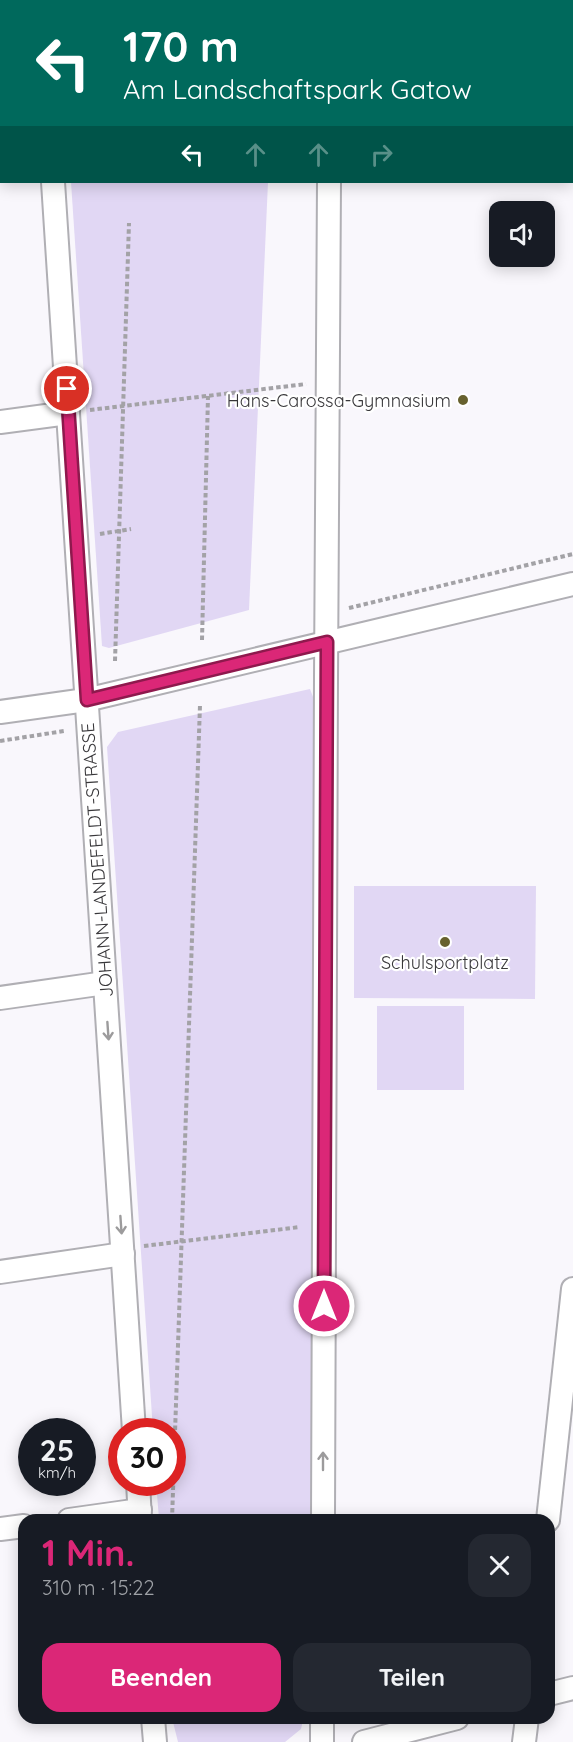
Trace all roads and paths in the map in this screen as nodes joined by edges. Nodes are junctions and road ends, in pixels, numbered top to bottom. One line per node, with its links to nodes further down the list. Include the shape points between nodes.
1 (53, 183): 7 (street, JOHANN-LANDEFELDT-STRASSE)
2 (329, 183): 14 (street)
3 (129, 223): 6 (path)
4 (304, 384): 5 (path)
5 (208, 396): 6 (path); 15 (path)
6 (122, 407): 7 (path); 10 (path)
7 (68, 412): 8 (street); 18 (street, JOHANN-LANDEFELDT-STRASSE)
8 (0, 422)
9 (131, 529): 10 (path)
10 (118, 532): 11 (path); 17 (path)
11 (91, 536)
12 (573, 554): 14 (path)
13 (573, 584): 16 (street)
14 (326, 616): 16 (street)
15 (202, 640)
16 (327, 642): 18 (street); 33 (street, one-way to 16)
17 (115, 661)
18 (87, 700): 20 (street); 21 (street, JOHANN-LANDEFELDT-STRASSE)
19 (200, 705): 24 (path)
20 (0, 712)
21 (105, 983): 22 (street); 25 (street, JOHANN-LANDEFELDT-STRASSE, one-way to 25)
22 (0, 998)
23 (301, 1227): 24 (path)
24 (181, 1242): 25 (path); 32 (path)
25 (123, 1251): 26 (street); 29 (street, JOHANN-LANDEFELDT-STRASSE)
26 (0, 1272)
27 (573, 1289): 28 (street)
28 (566, 1415): 34 (street)
29 (133, 1418)
30 (139, 1496): 31 (street)
31 (140, 1514)
32 (172, 1514)
33 (323, 1514)
34 (549, 1514)
35 (18, 1527): 36 (street)
36 (0, 1529)
37 (573, 1688): 38 (street)
38 (555, 1692)
39 (154, 1724): 43 (street)
40 (322, 1724): 44 (street)
41 (434, 1724): 45 (street)
42 (526, 1724): 46 (street)
43 (155, 1742)
44 (322, 1742)
45 (364, 1742)
46 (524, 1742)

